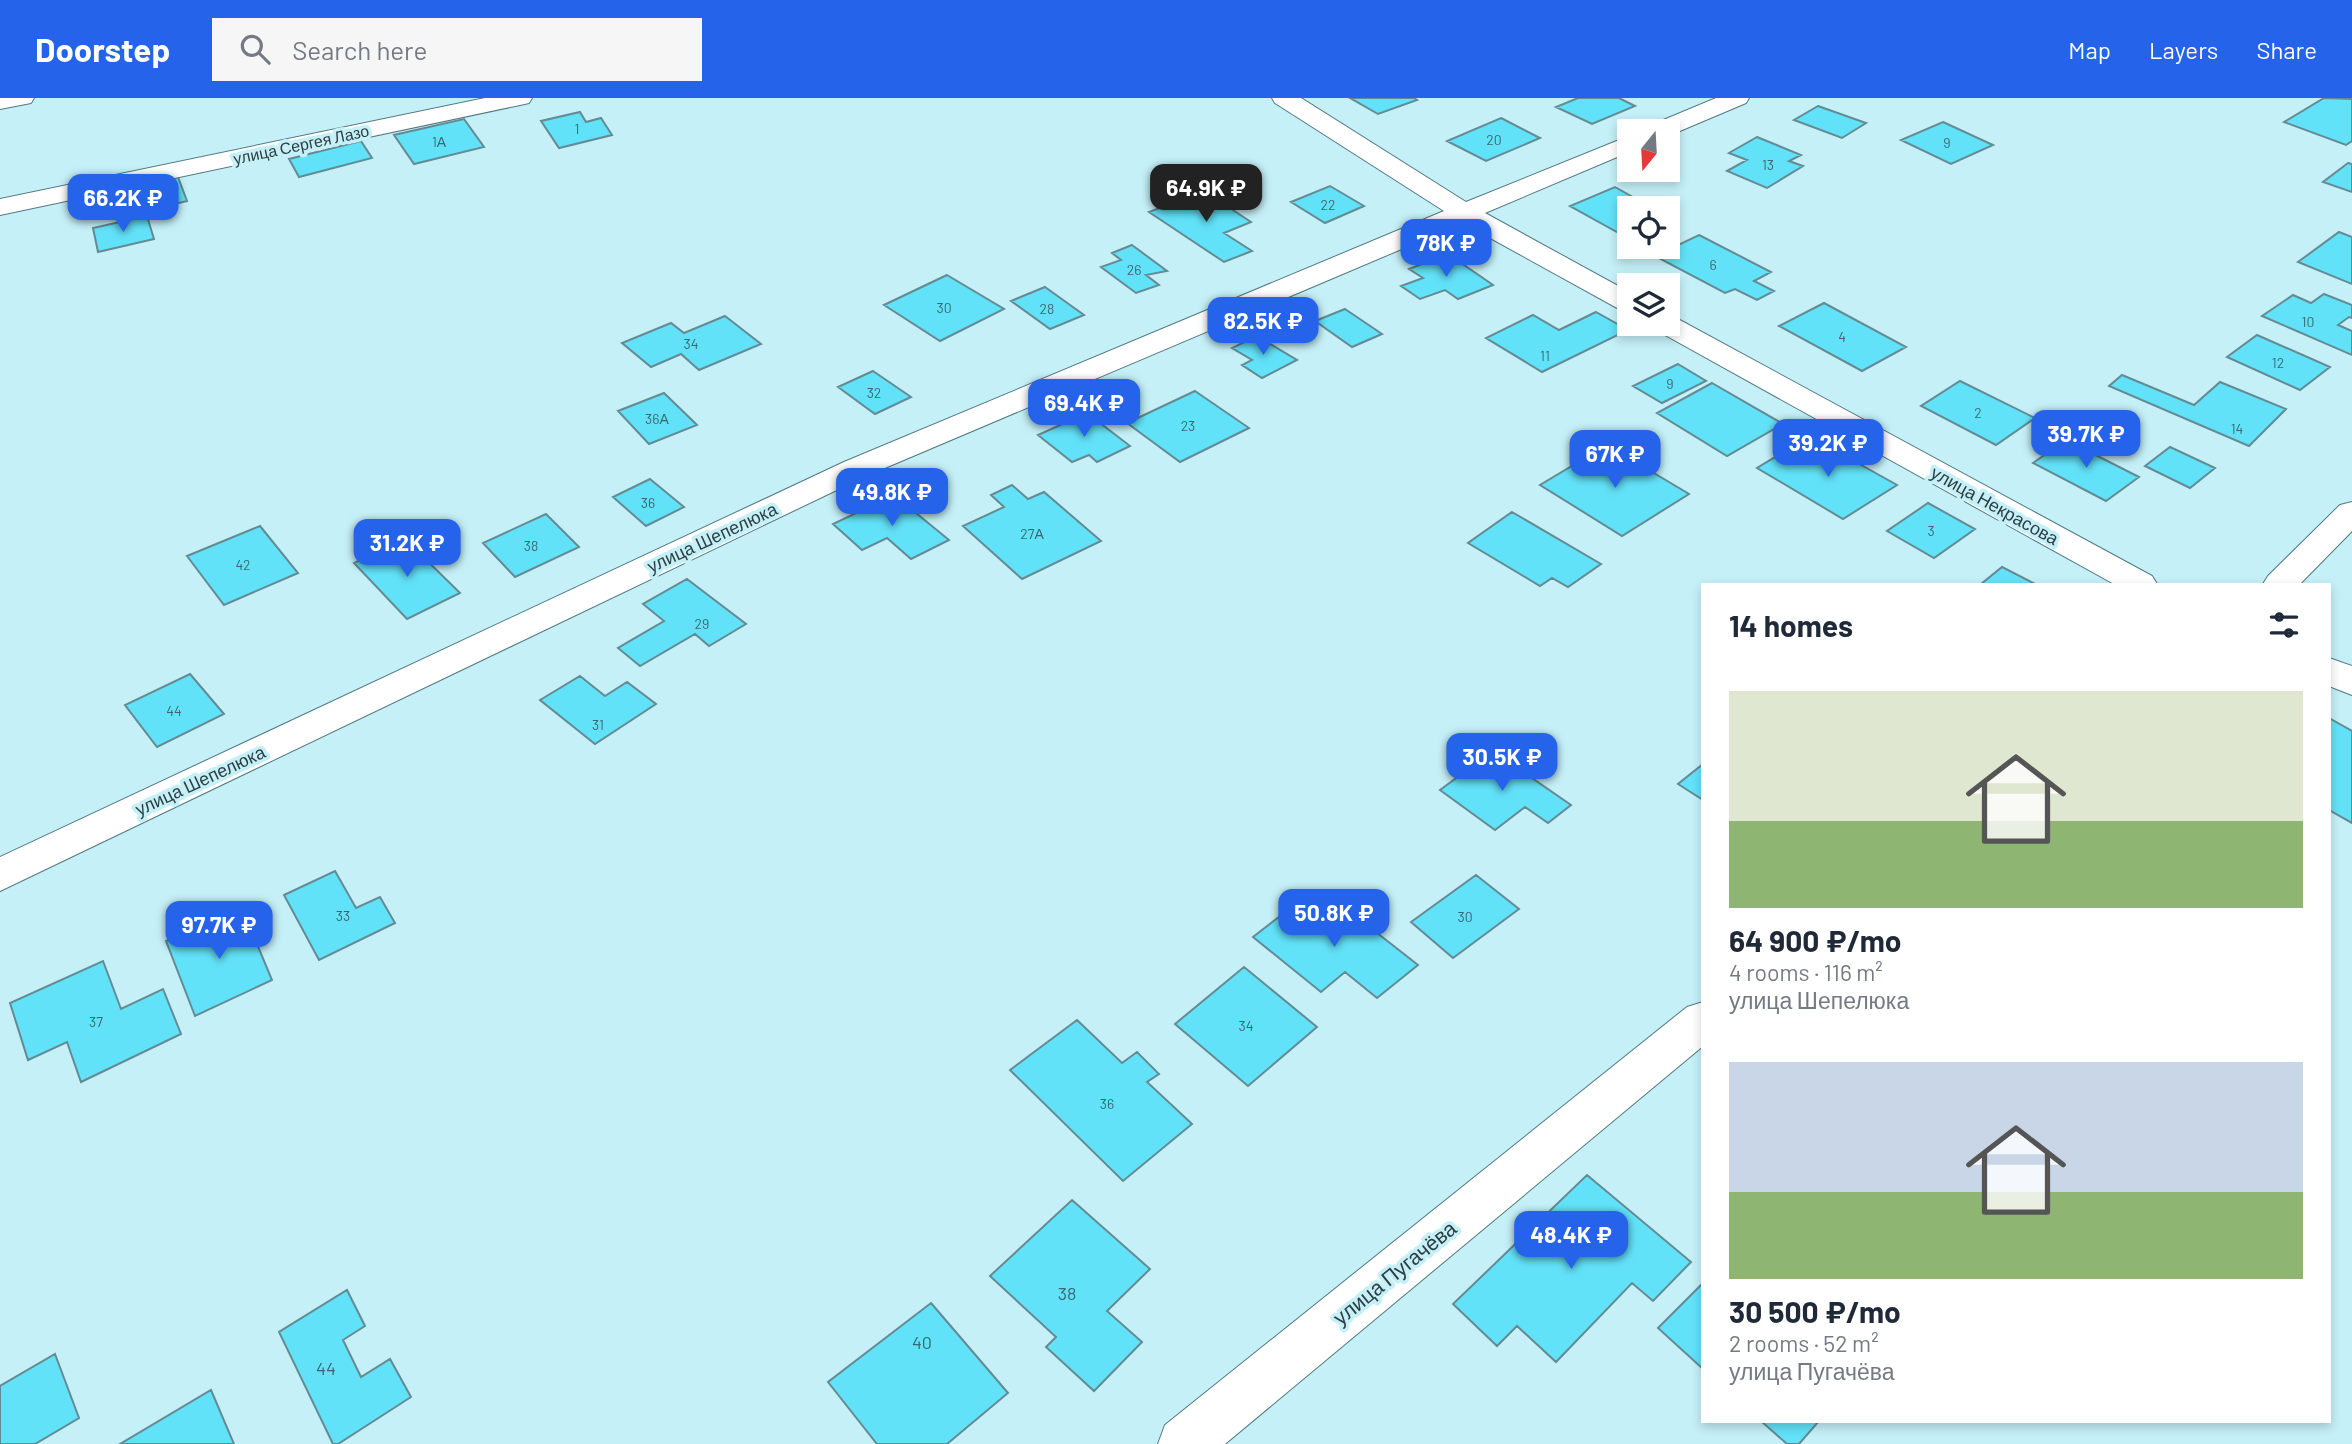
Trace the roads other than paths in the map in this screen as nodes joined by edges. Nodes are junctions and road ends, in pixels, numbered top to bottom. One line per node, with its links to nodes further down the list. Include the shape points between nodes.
1 (22, 98): 5 (street)
2 (520, 98): 8 (street, улица Сергея Лазо)
3 (1284, 98): 9 (street)
4 (1737, 98): 6 (street)
5 (0, 102)
6 (1680, 122)
7 (1617, 148): 9 (street, улица Шепелюка)
8 (0, 207)
9 (1465, 213): 10 (street); 17 (street, улица Шепелюка, via 855,469)
10 (1617, 296)
11 (1680, 332): 13 (street, улица Некрасова)
12 (2352, 512): 14 (street)
13 (2138, 583)
14 (2281, 583)
15 (2331, 671): 16 (street)
16 (2352, 682)
17 (0, 875)
18 (1701, 1022): 19 (street, улица Пугачёва)
19 (1184, 1444)

